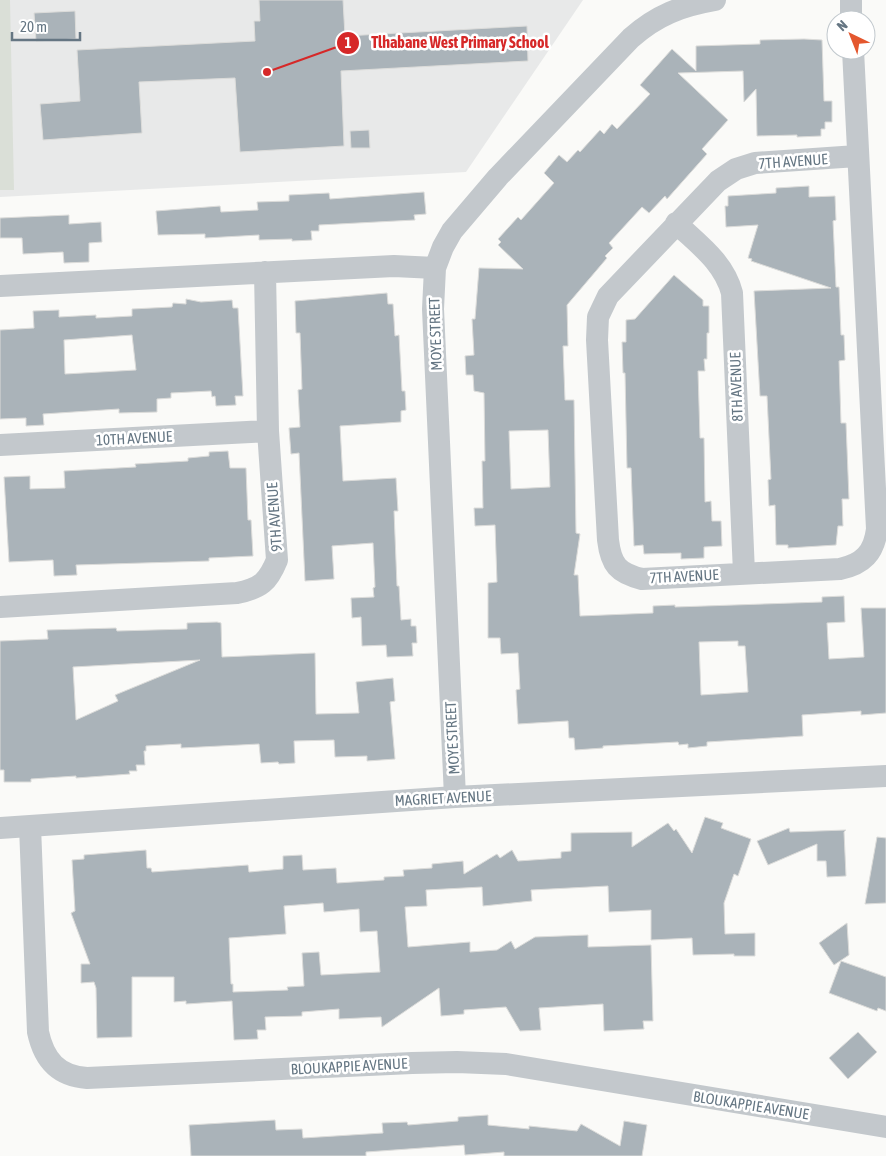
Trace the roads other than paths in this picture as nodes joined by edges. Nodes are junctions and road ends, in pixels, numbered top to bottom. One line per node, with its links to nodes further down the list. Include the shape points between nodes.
1 (715, 0): 5 (street, MOYE STREET, via 669,12 647,24 631,38 498,177 452,231)
2 (852, 60): 3 (street, 7TH AVENUE)
3 (857, 156): 4 (street, 7TH AVENUE, via 755,163 736,168 718,181); 10 (street, 7TH AVENUE, via 876,541 864,559 853,566)
4 (676, 223): 10 (street, 8TH AVENUE, via 720,265 732,293); 10 (street, 7TH AVENUE, via 608,296 598,317 610,554 615,566 642,579)
5 (436, 268): 6 (street, via 394,266); 13 (street, MOYE STREET, via 433,309)
6 (265, 272): 7 (street); 8 (street, 9TH AVENUE)
7 (0, 286)
8 (268, 431): 9 (street, 10TH AVENUE); 11 (street, 9TH AVENUE, via 277,560 272,574 264,583 237,593)
9 (0, 445)
10 (744, 573)
11 (0, 607)
12 (886, 776): 13 (street, MAGRIET AVENUE)
13 (455, 797): 14 (street, MAGRIET AVENUE)
14 (30, 826): 15 (street, MAGRIET AVENUE); 16 (street, BLOUKAPPIE AVENUE, via 38,1032 47,1056 65,1074 87,1078 412,1063 506,1064)
15 (0, 828)
16 (886, 1127)

